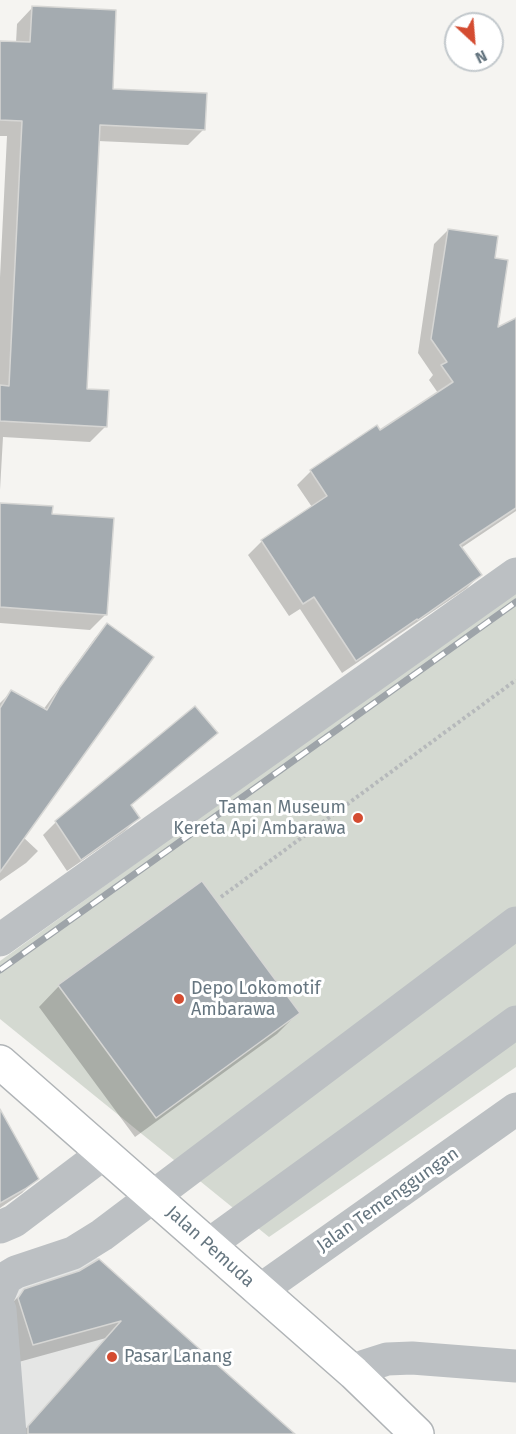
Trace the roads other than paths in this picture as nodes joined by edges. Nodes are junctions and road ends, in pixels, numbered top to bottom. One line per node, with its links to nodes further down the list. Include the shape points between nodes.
1 (516, 574): 3 (street)
2 (516, 923): 8 (street)
3 (0, 940)
4 (516, 1022): 10 (street)
5 (0, 1062): 7 (main road, Jalan Pemuda)
6 (516, 1109): 11 (street, Jalan Temenggungan)
7 (104, 1153): 8 (main road, Jalan Pemuda); 9 (street, via 14,1221)
8 (153, 1196): 10 (main road, Jalan Pemuda); 12 (street, via 73,1253 6,1278)
9 (0, 1227)
10 (207, 1246): 11 (main road, Jalan Pemuda)
11 (259, 1291): 15 (main road, Jalan Pemuda)
12 (0, 1292)
13 (0, 1310): 17 (street)
14 (516, 1366): 15 (street, via 387,1359)
15 (354, 1373): 16 (main road, Jalan Pemuda)
16 (414, 1433)
17 (10, 1434)

